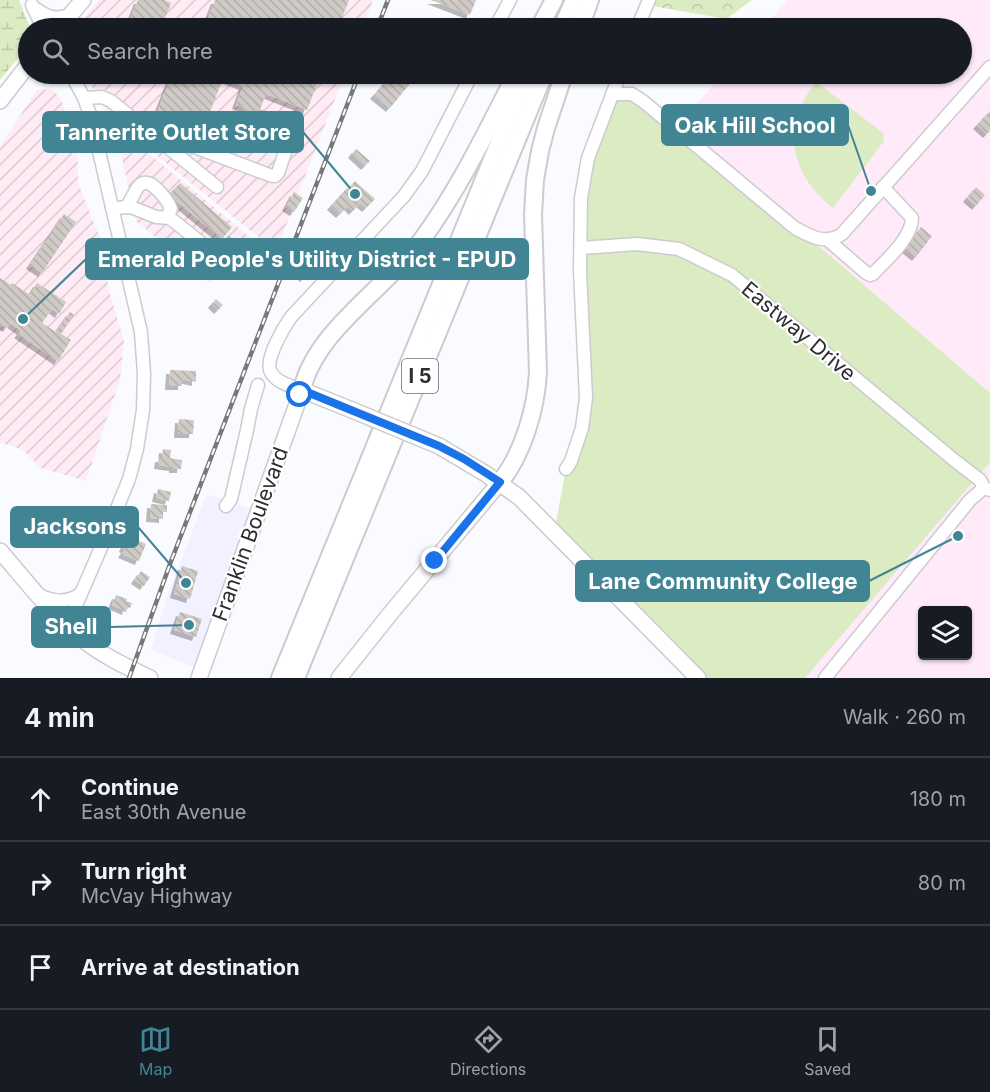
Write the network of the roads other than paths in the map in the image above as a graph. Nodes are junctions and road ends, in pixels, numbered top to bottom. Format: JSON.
{"nodes":[{"id":1,"x":83,"y":0,"type":"edge"},
{"id":2,"x":510,"y":0,"type":"edge"},
{"id":3,"x":556,"y":0,"type":"edge"},
{"id":4,"x":574,"y":0,"type":"edge"},
{"id":5,"x":590,"y":0,"type":"edge"},
{"id":6,"x":649,"y":0,"type":"edge"},
{"id":7,"x":32,"y":3,"type":"edge"},
{"id":8,"x":71,"y":14,"type":"junction"},
{"id":9,"x":39,"y":18,"type":"edge"},
{"id":10,"x":68,"y":18,"type":"edge"},
{"id":11,"x":500,"y":18,"type":"edge"},
{"id":12,"x":545,"y":18,"type":"edge"},
{"id":13,"x":550,"y":18,"type":"edge"},
{"id":14,"x":566,"y":18,"type":"edge"},
{"id":15,"x":584,"y":18,"type":"edge"},
{"id":16,"x":642,"y":18,"type":"edge"},
{"id":17,"x":990,"y":67,"type":"edge"},
{"id":18,"x":18,"y":78,"type":"edge"},
{"id":19,"x":76,"y":84,"type":"edge"},
{"id":20,"x":467,"y":84,"type":"edge"},
{"id":21,"x":511,"y":84,"type":"edge"},
{"id":22,"x":524,"y":84,"type":"edge"},
{"id":23,"x":540,"y":84,"type":"edge"},
{"id":24,"x":561,"y":84,"type":"edge"},
{"id":25,"x":616,"y":84,"type":"edge"},
{"id":26,"x":612,"y":94,"type":"junction"},
{"id":27,"x":84,"y":98,"type":"junction"},
{"id":28,"x":0,"y":100,"type":"edge"},
{"id":29,"x":296,"y":120,"type":"dead end"},
{"id":30,"x":144,"y":128,"type":"junction"},
{"id":31,"x":217,"y":186,"type":"dead end"},
{"id":32,"x":883,"y":187,"type":"junction"},
{"id":33,"x":127,"y":206,"type":"junction"},
{"id":34,"x":112,"y":208,"type":"junction"},
{"id":35,"x":167,"y":217,"type":"junction"},
{"id":36,"x":828,"y":240,"type":"junction"},
{"id":37,"x":581,"y":248,"type":"junction"},
{"id":38,"x":210,"y":250,"type":"dead end"},
{"id":39,"x":258,"y":385,"type":"dead end"},
{"id":40,"x":302,"y":390,"type":"junction"},
{"id":41,"x":566,"y":469,"type":"dead end"},
{"id":42,"x":500,"y":482,"type":"junction"},
{"id":43,"x":987,"y":489,"type":"edge"},
{"id":44,"x":226,"y":506,"type":"dead end"},
{"id":45,"x":0,"y":551,"type":"edge"},
{"id":46,"x":81,"y":593,"type":"junction"},
{"id":47,"x":39,"y":595,"type":"junction"},
{"id":48,"x":67,"y":626,"type":"junction"},
{"id":49,"x":150,"y":678,"type":"edge"},
{"id":50,"x":199,"y":678,"type":"edge"},
{"id":51,"x":280,"y":678,"type":"edge"},
{"id":52,"x":296,"y":678,"type":"edge"},
{"id":53,"x":339,"y":678,"type":"edge"},
{"id":54,"x":698,"y":678,"type":"edge"},
{"id":55,"x":825,"y":678,"type":"edge"}],
"edges":[{"from":1,"to":8,"type":"main road"},
{"from":2,"to":11,"type":"street"},
{"from":3,"to":12,"type":"highway"},
{"from":3,"to":13,"type":"highway"},
{"from":4,"to":14,"type":"highway"},
{"from":5,"to":15,"type":"highway"},
{"from":6,"to":16,"type":"street"},
{"from":7,"to":8,"type":"street"},
{"from":7,"to":9,"type":"street"},
{"from":8,"to":10,"type":"main road"},
{"from":17,"to":32,"type":"street"},
{"from":18,"to":28,"type":"main road"},
{"from":19,"to":27,"type":"street"},
{"from":20,"to":40,"type":"street"},
{"from":21,"to":40,"type":"highway"},
{"from":22,"to":51,"type":"highway","number":"I 5"},
{"from":23,"to":52,"type":"highway","number":"I 5"},
{"from":24,"to":42,"type":"highway"},
{"from":25,"to":26,"type":"street"},
{"from":26,"to":36,"type":"street"},
{"from":26,"to":37,"type":"street"},
{"from":27,"to":30,"type":"street"},
{"from":27,"to":34,"type":"street"},
{"from":29,"to":30,"type":"street"},
{"from":30,"to":31,"type":"street"},
{"from":32,"to":36,"type":"street"},
{"from":32,"to":36,"type":"street"},
{"from":33,"to":34,"type":"street"},
{"from":33,"to":35,"type":"street"},
{"from":33,"to":35,"type":"street"},
{"from":34,"to":46,"type":"street"},
{"from":35,"to":38,"type":"street"},
{"from":37,"to":41,"type":"street"},
{"from":37,"to":43,"type":"street","name":"Eastway Drive"},
{"from":39,"to":44,"type":"street"},
{"from":40,"to":42,"type":"main road","bridge":true},
{"from":40,"to":50,"type":"main road","name":"Franklin Boulevard"},
{"from":42,"to":53,"type":"main road"},
{"from":42,"to":54,"type":"main road"},
{"from":43,"to":55,"type":"street"},
{"from":45,"to":47,"type":"main road"},
{"from":46,"to":47,"type":"street"},
{"from":46,"to":48,"type":"street"},
{"from":47,"to":48,"type":"main road"},
{"from":48,"to":49,"type":"main road"}]}
